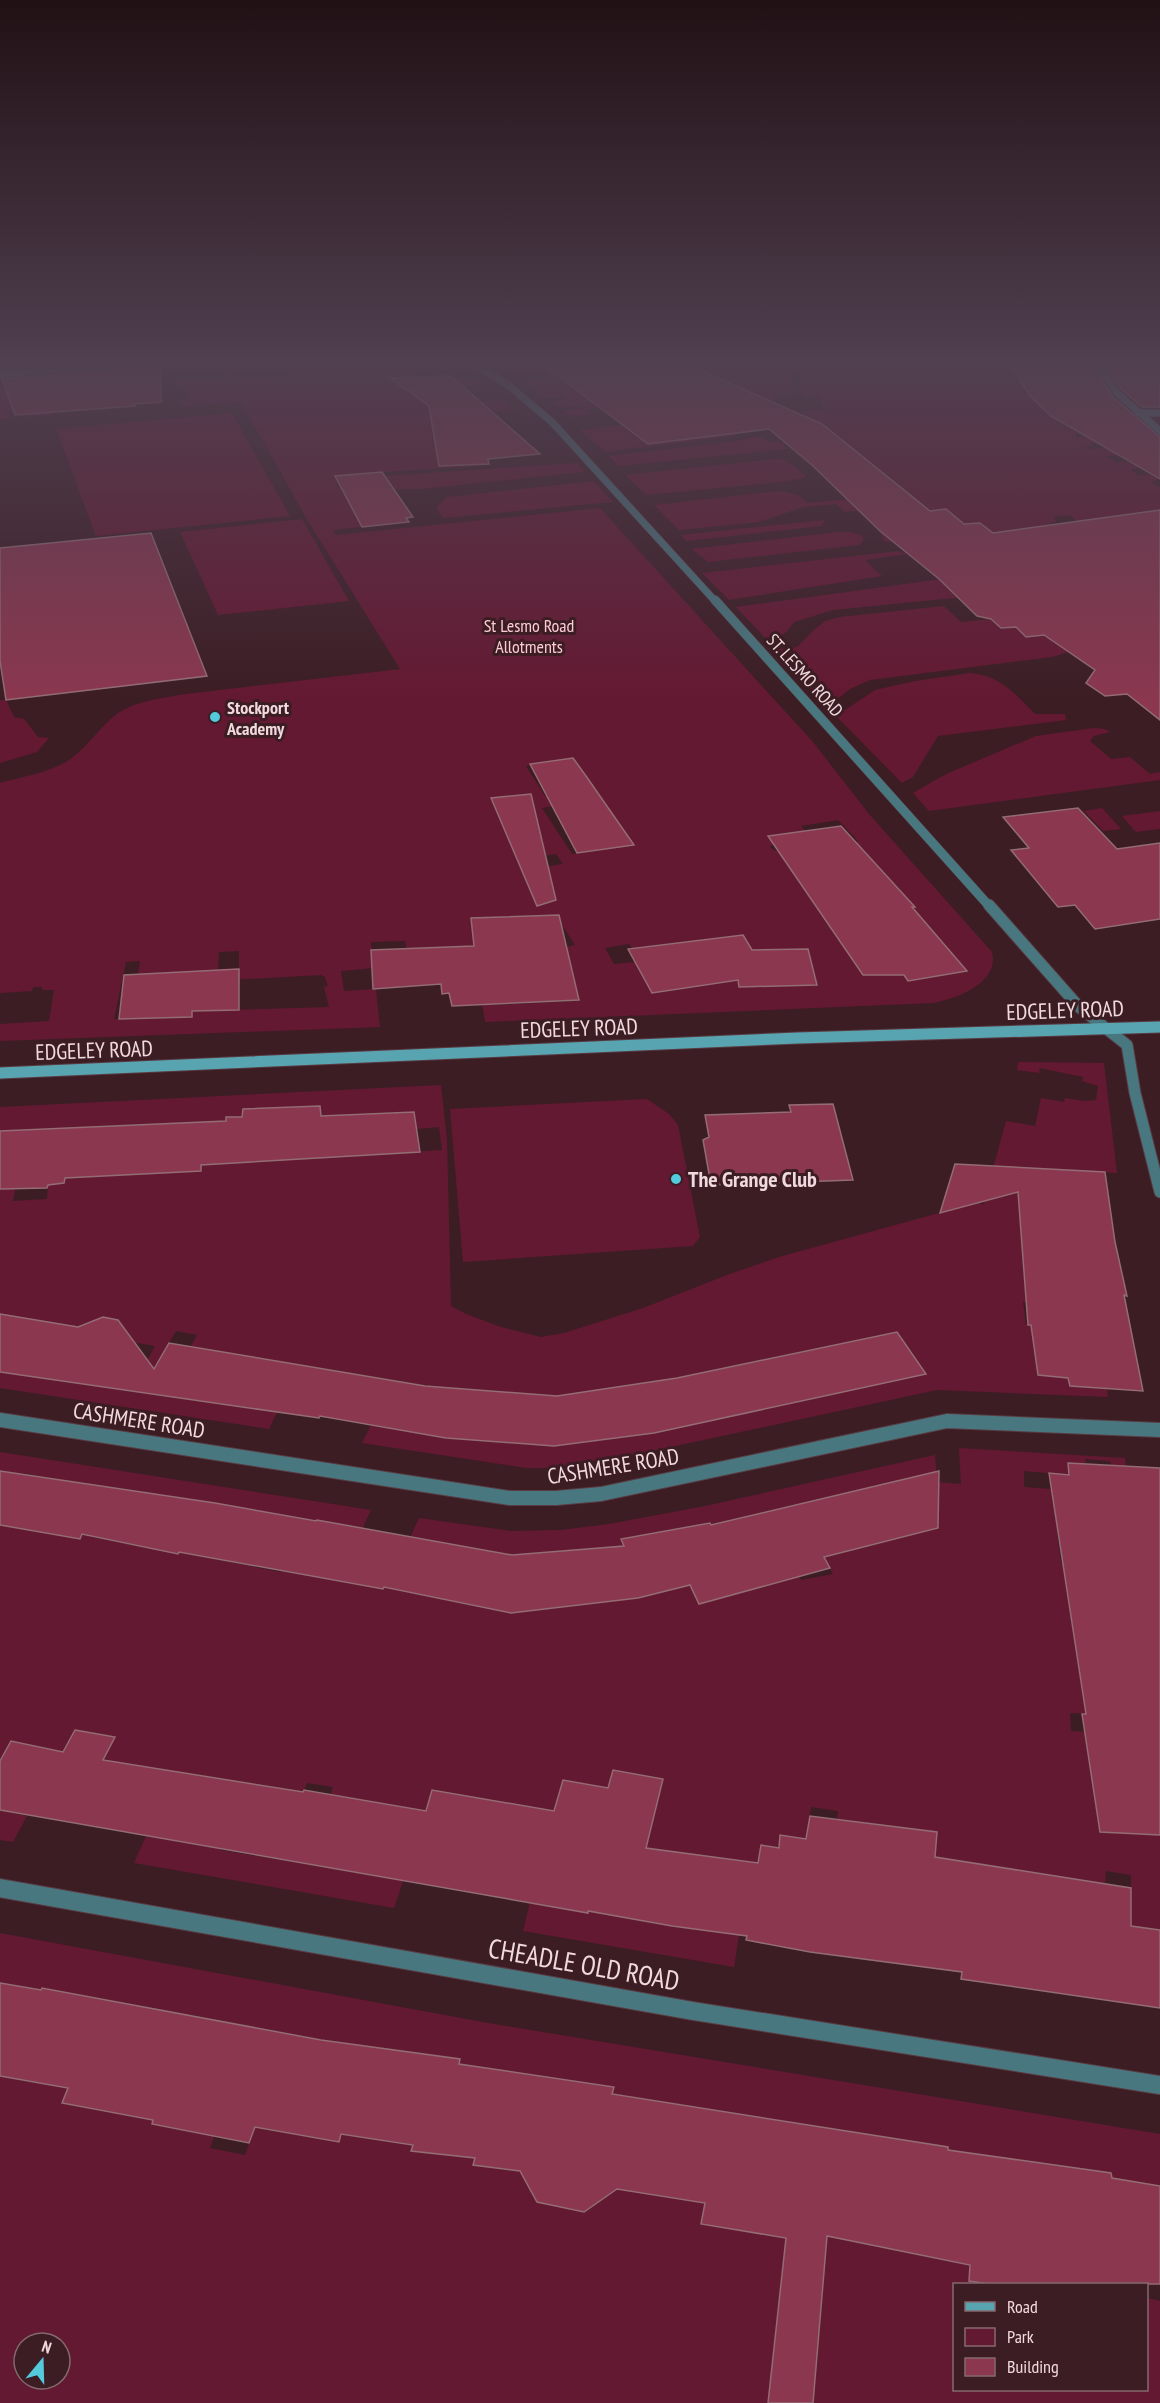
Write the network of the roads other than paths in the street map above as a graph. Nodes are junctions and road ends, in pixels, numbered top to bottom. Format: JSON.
{"nodes":[{"id":1,"x":598,"y":472,"type":"edge"},
{"id":2,"x":1103,"y":1027,"type":"junction"},
{"id":3,"x":1160,"y":1027,"type":"edge"},
{"id":4,"x":0,"y":1073,"type":"edge"},
{"id":5,"x":1160,"y":1192,"type":"edge"},
{"id":6,"x":0,"y":1420,"type":"edge"},
{"id":7,"x":1160,"y":1430,"type":"edge"},
{"id":8,"x":0,"y":1888,"type":"edge"},
{"id":9,"x":1160,"y":2085,"type":"edge"}],
"edges":[{"from":1,"to":2,"type":"street","name":"ST. LESMO ROAD"},
{"from":2,"to":3,"type":"main road","name":"EDGELEY ROAD"},
{"from":2,"to":4,"type":"main road","name":"EDGELEY ROAD"},
{"from":2,"to":5,"type":"street","name":"ST. LESMO ROAD"},
{"from":6,"to":7,"type":"street","name":"CASHMERE ROAD"},
{"from":8,"to":9,"type":"street","name":"CHEADLE OLD ROAD"}]}
